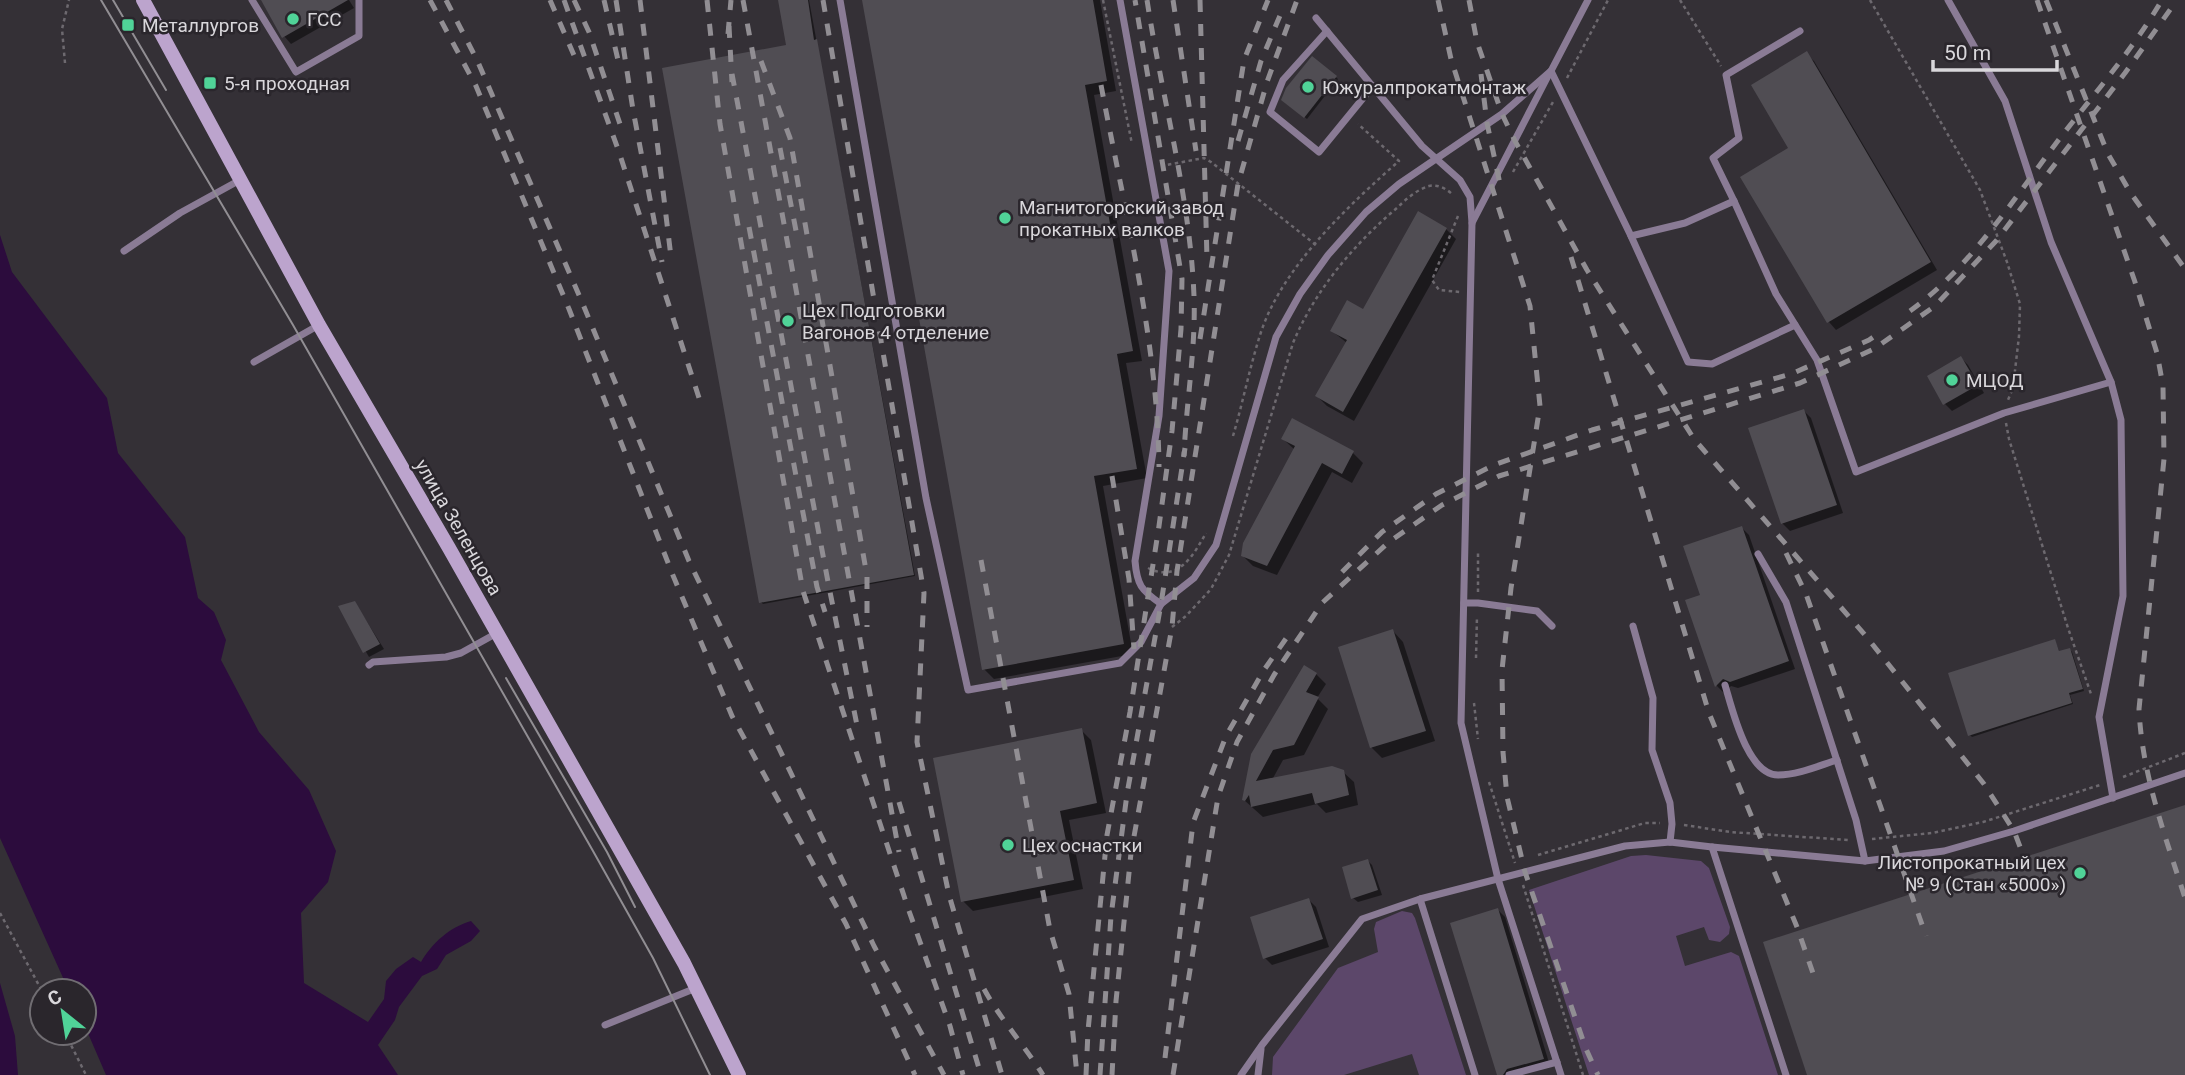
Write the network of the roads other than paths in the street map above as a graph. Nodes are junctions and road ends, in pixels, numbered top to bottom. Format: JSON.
{"nodes":[{"id":1,"x":142,"y":0,"type":"edge"},
{"id":2,"x":252,"y":0,"type":"edge"},
{"id":3,"x":359,"y":0,"type":"edge"},
{"id":4,"x":840,"y":0,"type":"edge"},
{"id":5,"x":1120,"y":0,"type":"edge"},
{"id":6,"x":1588,"y":0,"type":"edge"},
{"id":7,"x":1948,"y":0,"type":"edge"},
{"id":8,"x":1316,"y":18,"type":"dead end"},
{"id":9,"x":1326,"y":31,"type":"junction"},
{"id":10,"x":1800,"y":31,"type":"dead end"},
{"id":11,"x":1551,"y":71,"type":"junction"},
{"id":12,"x":1373,"y":86,"type":"junction"},
{"id":13,"x":1435,"y":159,"type":"junction"},
{"id":14,"x":240,"y":180,"type":"junction"},
{"id":15,"x":1734,"y":201,"type":"junction"},
{"id":16,"x":1472,"y":223,"type":"junction"},
{"id":17,"x":1632,"y":236,"type":"junction"},
{"id":18,"x":124,"y":251,"type":"dead end"},
{"id":19,"x":319,"y":325,"type":"junction"},
{"id":20,"x":1795,"y":325,"type":"junction"},
{"id":21,"x":254,"y":362,"type":"dead end"},
{"id":22,"x":2111,"y":382,"type":"junction"},
{"id":23,"x":1758,"y":554,"type":"dead end"},
{"id":24,"x":1464,"y":603,"type":"junction"},
{"id":25,"x":1161,"y":604,"type":"junction"},
{"id":26,"x":1552,"y":626,"type":"dead end"},
{"id":27,"x":1633,"y":626,"type":"dead end"},
{"id":28,"x":497,"y":633,"type":"junction"},
{"id":29,"x":369,"y":665,"type":"dead end"},
{"id":30,"x":1725,"y":685,"type":"dead end"},
{"id":31,"x":1837,"y":760,"type":"junction"},
{"id":32,"x":2185,"y":774,"type":"edge"},
{"id":33,"x":2113,"y":799,"type":"junction"},
{"id":34,"x":1670,"y":842,"type":"junction"},
{"id":35,"x":1712,"y":847,"type":"junction"},
{"id":36,"x":1865,"y":860,"type":"junction"},
{"id":37,"x":1498,"y":879,"type":"junction"},
{"id":38,"x":1420,"y":899,"type":"junction"},
{"id":39,"x":696,"y":988,"type":"junction"},
{"id":40,"x":605,"y":1025,"type":"dead end"},
{"id":41,"x":1262,"y":1045,"type":"junction"},
{"id":42,"x":1557,"y":1062,"type":"junction"},
{"id":43,"x":739,"y":1075,"type":"edge"},
{"id":44,"x":1241,"y":1075,"type":"edge"},
{"id":45,"x":1258,"y":1075,"type":"edge"},
{"id":46,"x":1475,"y":1075,"type":"edge"},
{"id":47,"x":1509,"y":1075,"type":"edge"},
{"id":48,"x":1561,"y":1075,"type":"edge"},
{"id":49,"x":1786,"y":1075,"type":"edge"}],
"edges":[{"from":1,"to":14,"type":"main road","name":"улица Зеленцова"},
{"from":2,"to":3,"type":"lane"},
{"from":4,"to":25,"type":"lane"},
{"from":5,"to":25,"type":"lane"},
{"from":6,"to":11,"type":"lane"},
{"from":7,"to":22,"type":"lane"},
{"from":8,"to":9,"type":"lane"},
{"from":9,"to":12,"type":"lane"},
{"from":9,"to":12,"type":"lane"},
{"from":10,"to":15,"type":"lane"},
{"from":11,"to":13,"type":"lane"},
{"from":11,"to":16,"type":"lane"},
{"from":11,"to":17,"type":"lane"},
{"from":12,"to":13,"type":"lane"},
{"from":13,"to":16,"type":"lane"},
{"from":13,"to":25,"type":"lane"},
{"from":14,"to":18,"type":"lane"},
{"from":14,"to":19,"type":"main road","name":"улица Зеленцова"},
{"from":15,"to":17,"type":"lane"},
{"from":15,"to":20,"type":"lane"},
{"from":16,"to":24,"type":"lane"},
{"from":17,"to":20,"type":"lane"},
{"from":19,"to":21,"type":"lane"},
{"from":19,"to":28,"type":"main road","name":"улица Зеленцова"},
{"from":20,"to":22,"type":"lane"},
{"from":22,"to":33,"type":"lane"},
{"from":23,"to":31,"type":"lane"},
{"from":24,"to":26,"type":"lane"},
{"from":24,"to":37,"type":"lane"},
{"from":27,"to":34,"type":"lane"},
{"from":28,"to":29,"type":"lane"},
{"from":28,"to":39,"type":"main road","name":"улица Зеленцова"},
{"from":30,"to":31,"type":"lane"},
{"from":31,"to":36,"type":"lane"},
{"from":32,"to":33,"type":"lane"},
{"from":33,"to":36,"type":"lane"},
{"from":34,"to":35,"type":"lane"},
{"from":34,"to":37,"type":"lane"},
{"from":35,"to":36,"type":"lane"},
{"from":35,"to":49,"type":"lane"},
{"from":37,"to":38,"type":"lane"},
{"from":37,"to":42,"type":"lane"},
{"from":38,"to":41,"type":"lane"},
{"from":38,"to":46,"type":"lane"},
{"from":39,"to":40,"type":"lane"},
{"from":39,"to":43,"type":"main road","name":"улица Зеленцова"},
{"from":41,"to":44,"type":"lane"},
{"from":41,"to":45,"type":"lane"},
{"from":42,"to":47,"type":"lane"},
{"from":42,"to":48,"type":"lane"}]}
